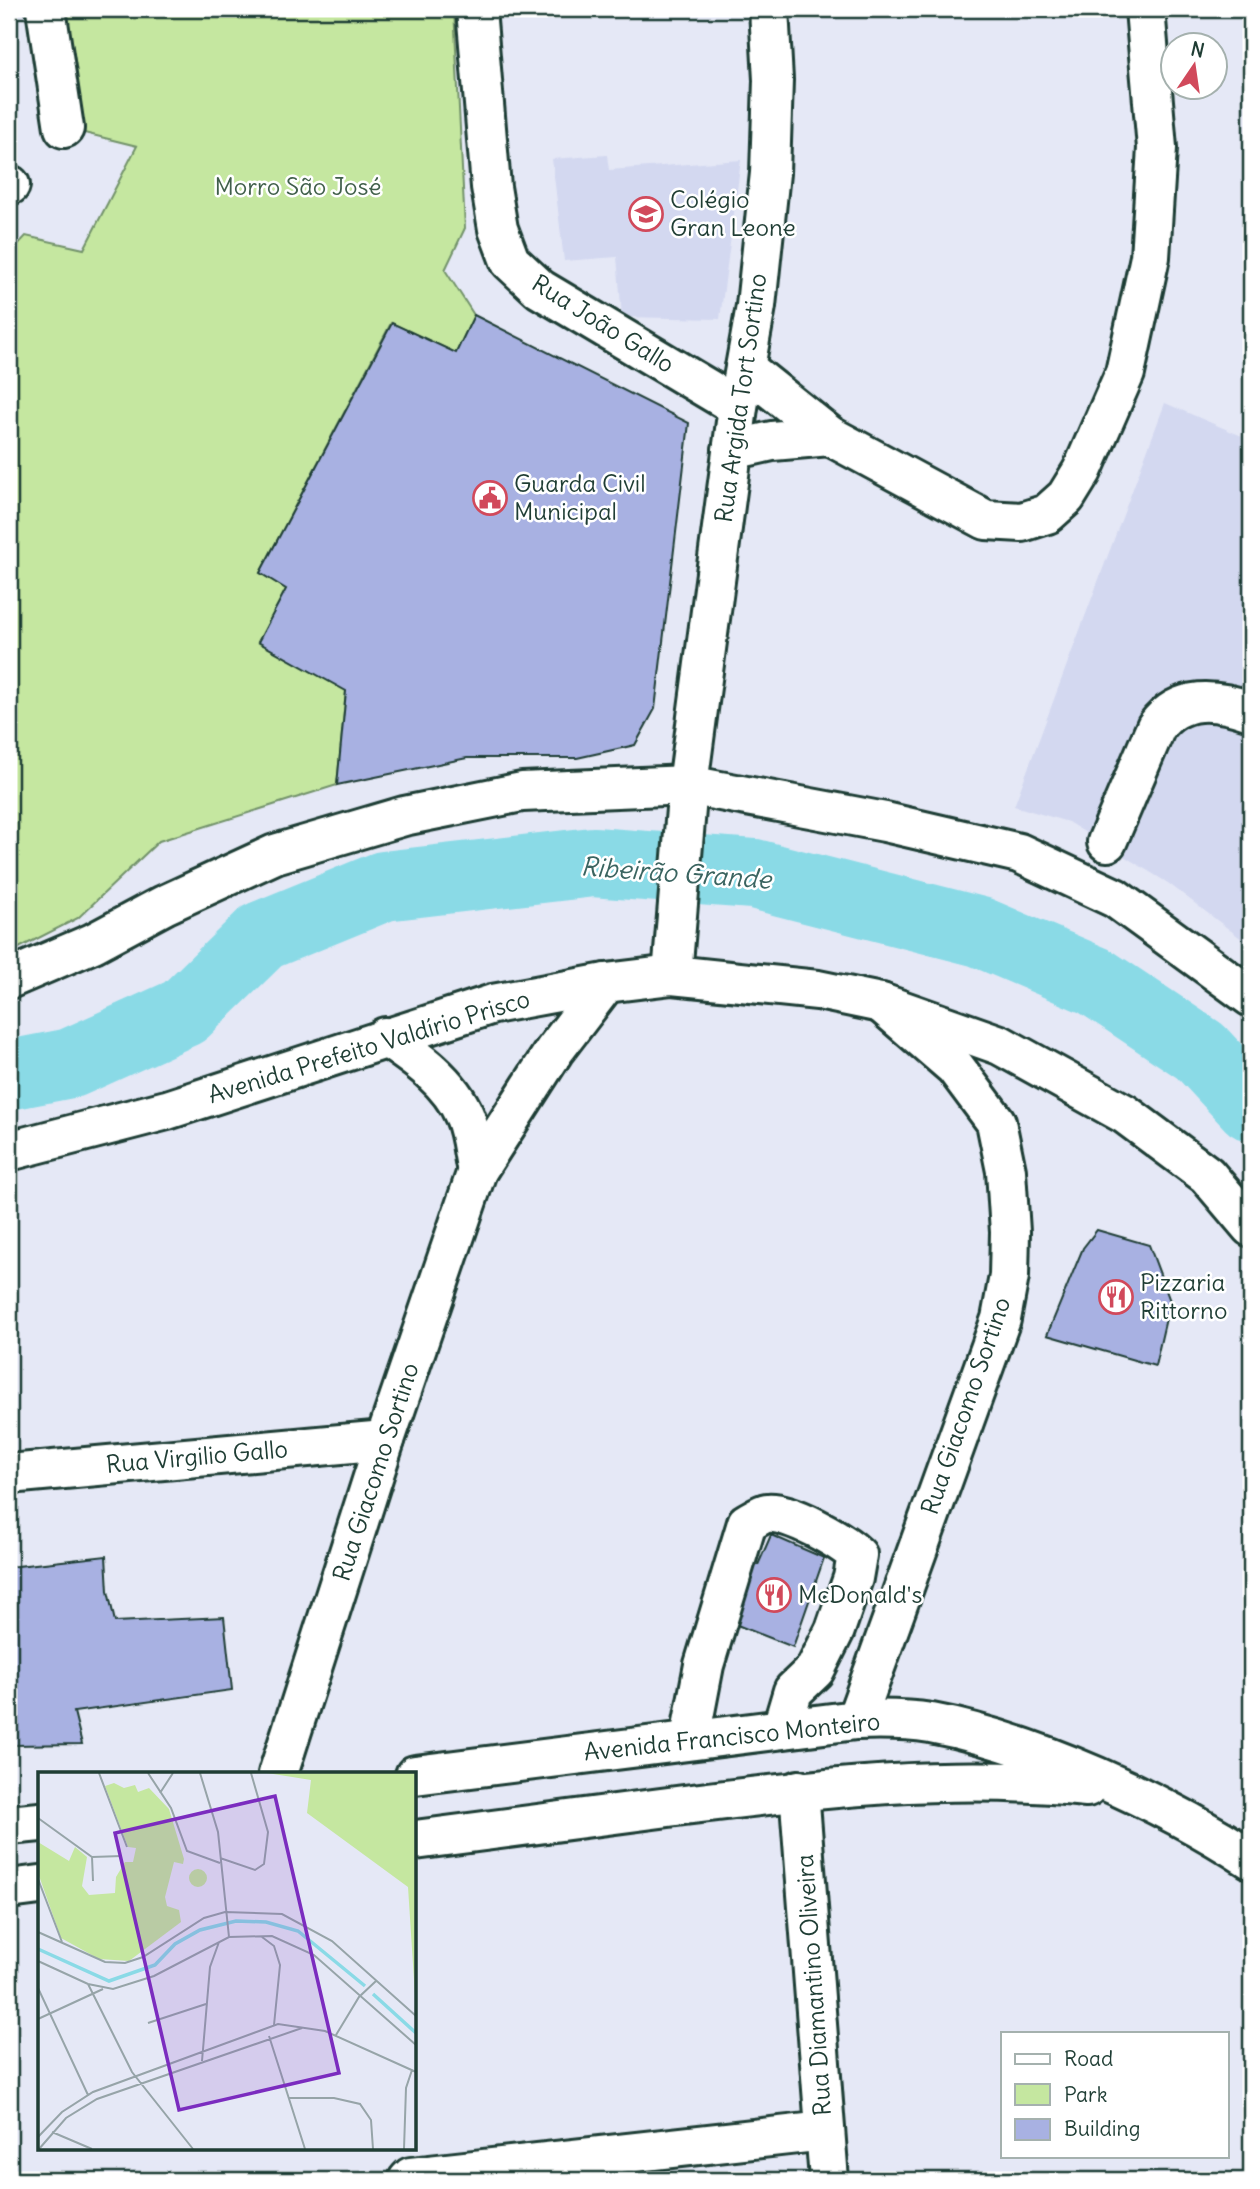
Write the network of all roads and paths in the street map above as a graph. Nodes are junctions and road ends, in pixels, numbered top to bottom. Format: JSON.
{"nodes":[{"id":1,"x":46,"y":9,"type":"edge"},
{"id":2,"x":476,"y":9,"type":"edge"},
{"id":3,"x":769,"y":9,"type":"edge"},
{"id":4,"x":1145,"y":9,"type":"edge"},
{"id":5,"x":64,"y":128,"type":"dead end"},
{"id":6,"x":745,"y":368,"type":"junction"},
{"id":7,"x":738,"y":407,"type":"junction"},
{"id":8,"x":830,"y":436,"type":"junction"},
{"id":9,"x":732,"y":450,"type":"junction"},
{"id":10,"x":1251,"y":711,"type":"edge"},
{"id":11,"x":688,"y":785,"type":"junction"},
{"id":12,"x":1107,"y":842,"type":"dead end"},
{"id":13,"x":672,"y":975,"type":"junction"},
{"id":14,"x":9,"y":979,"type":"edge"},
{"id":15,"x":606,"y":983,"type":"junction"},
{"id":16,"x":1251,"y":997,"type":"edge"},
{"id":17,"x":881,"y":1003,"type":"junction"},
{"id":18,"x":385,"y":1037,"type":"junction"},
{"id":19,"x":9,"y":1151,"type":"edge"},
{"id":20,"x":477,"y":1171,"type":"junction"},
{"id":21,"x":1251,"y":1227,"type":"edge"},
{"id":22,"x":386,"y":1440,"type":"junction"},
{"id":23,"x":9,"y":1474,"type":"edge"},
{"id":24,"x":856,"y":1720,"type":"junction"},
{"id":25,"x":782,"y":1728,"type":"junction"},
{"id":26,"x":690,"y":1738,"type":"junction"},
{"id":27,"x":279,"y":1772,"type":"edge"},
{"id":28,"x":416,"y":1775,"type":"edge"},
{"id":29,"x":799,"y":1790,"type":"junction"},
{"id":30,"x":1124,"y":1791,"type":"junction"},
{"id":31,"x":38,"y":1822,"type":"edge"},
{"id":32,"x":9,"y":1825,"type":"edge"},
{"id":33,"x":416,"y":1840,"type":"edge"},
{"id":34,"x":1251,"y":1859,"type":"edge"},
{"id":35,"x":38,"y":1885,"type":"edge"},
{"id":36,"x":9,"y":1889,"type":"edge"},
{"id":37,"x":825,"y":2131,"type":"junction"},
{"id":38,"x":408,"y":2180,"type":"edge"},
{"id":39,"x":829,"y":2180,"type":"edge"}],
"edges":[{"from":1,"to":5,"type":"street"},
{"from":2,"to":7,"type":"street","name":"Rua João Gallo"},
{"from":3,"to":6,"type":"street","name":"Rua Argida Tort Sortino"},
{"from":4,"to":8,"type":"street"},
{"from":6,"to":7,"type":"street","name":"Rua Argida Tort Sortino"},
{"from":6,"to":8,"type":"street"},
{"from":7,"to":9,"type":"street","name":"Rua Argida Tort Sortino"},
{"from":8,"to":9,"type":"street"},
{"from":9,"to":11,"type":"street","name":"Rua Argida Tort Sortino"},
{"from":10,"to":12,"type":"street"},
{"from":11,"to":13,"type":"street","name":"Rua Argida Tort Sortino"},
{"from":11,"to":14,"type":"street"},
{"from":11,"to":16,"type":"street"},
{"from":13,"to":15,"type":"street","name":"Avenida Prefeito Valdírio Prisco"},
{"from":13,"to":17,"type":"street","name":"Avenida Prefeito Valdírio Prisco"},
{"from":15,"to":18,"type":"street","name":"Avenida Prefeito Valdírio Prisco"},
{"from":15,"to":20,"type":"street","name":"Rua Giacomo Sortino"},
{"from":17,"to":21,"type":"street","name":"Avenida Prefeito Valdírio Prisco"},
{"from":17,"to":24,"type":"street","name":"Rua Giacomo Sortino"},
{"from":18,"to":19,"type":"street","name":"Avenida Prefeito Valdírio Prisco"},
{"from":18,"to":20,"type":"street"},
{"from":20,"to":22,"type":"street","name":"Rua Giacomo Sortino"},
{"from":22,"to":23,"type":"street","name":"Rua Virgilio Gallo"},
{"from":22,"to":27,"type":"street","name":"Rua Giacomo Sortino"},
{"from":24,"to":25,"type":"street","name":"Avenida Francisco Monteiro"},
{"from":24,"to":30,"type":"street","name":"Avenida Francisco Monteiro"},
{"from":25,"to":26,"type":"street","name":"Avenida Francisco Monteiro"},
{"from":25,"to":26,"type":"street"},
{"from":26,"to":28,"type":"street","name":"Avenida Francisco Monteiro"},
{"from":29,"to":30,"type":"street","name":"Avenida Francisco Monteiro"},
{"from":29,"to":33,"type":"street","name":"Avenida Francisco Monteiro"},
{"from":29,"to":37,"type":"street","name":"Rua Diamantino Oliveira"},
{"from":30,"to":34,"type":"street","name":"Avenida Francisco Monteiro"},
{"from":31,"to":32,"type":"street"},
{"from":35,"to":36,"type":"street"},
{"from":37,"to":38,"type":"street"},
{"from":37,"to":39,"type":"street","name":"Rua Diamantino Oliveira"}]}
